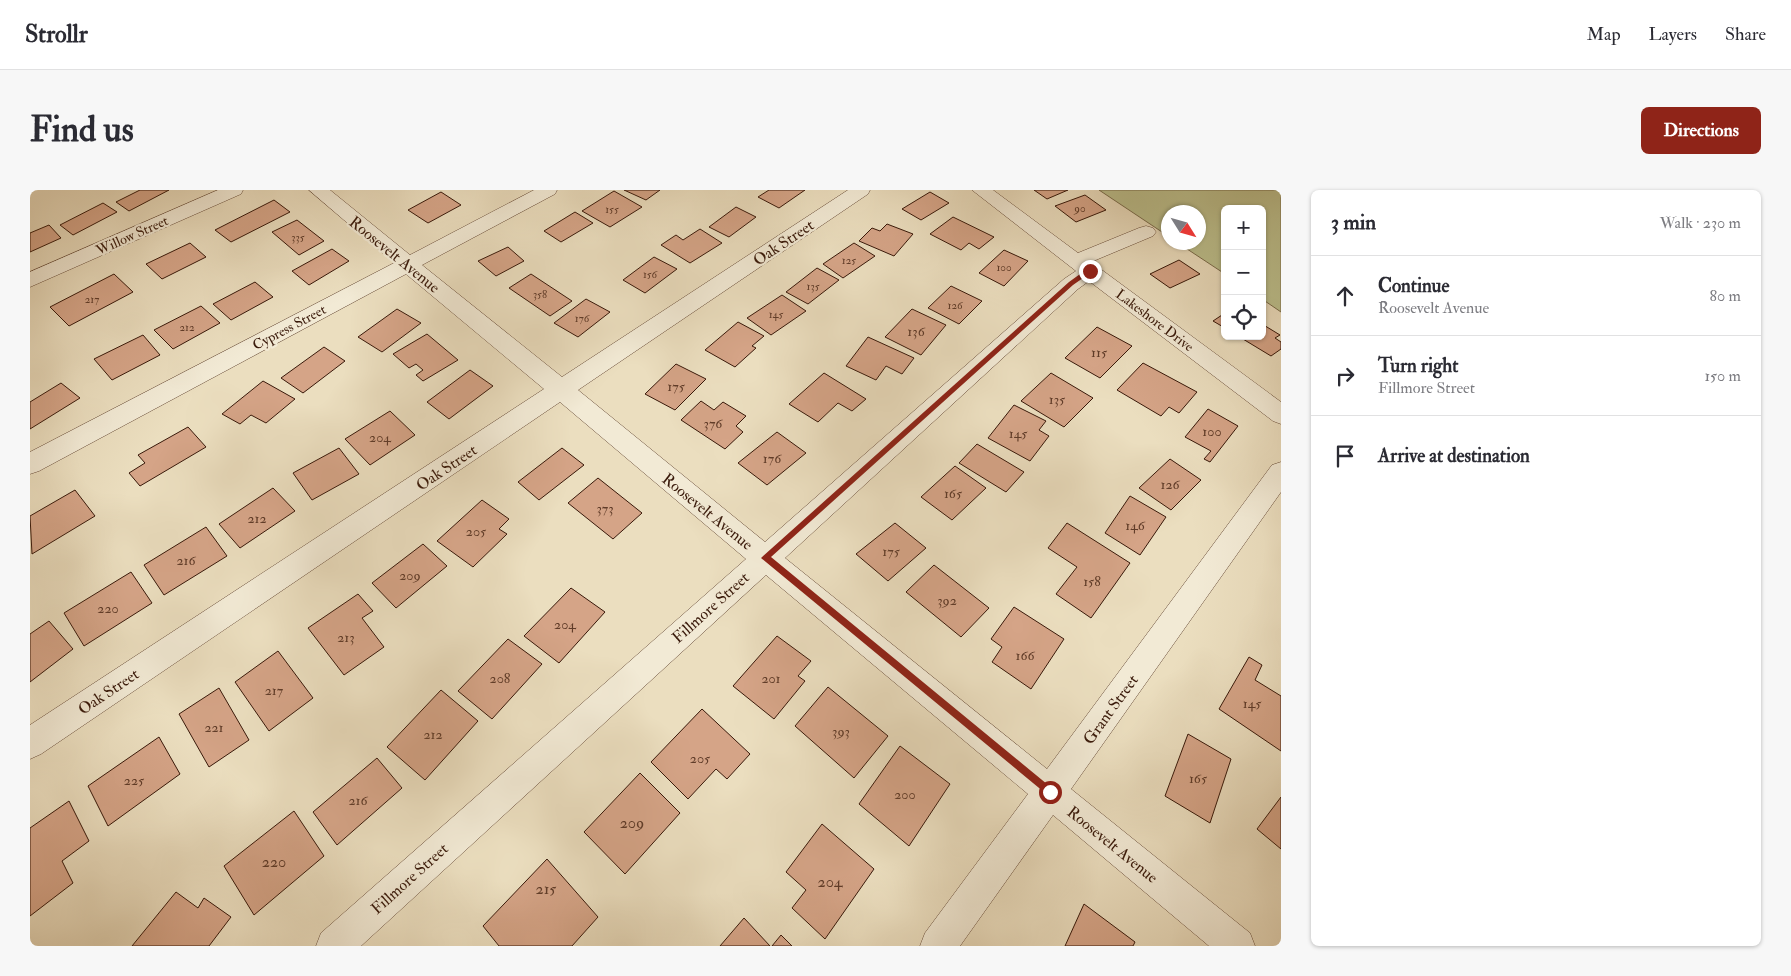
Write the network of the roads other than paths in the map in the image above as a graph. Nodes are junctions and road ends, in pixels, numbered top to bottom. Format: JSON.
{"nodes":[{"id":1,"x":234,"y":190,"type":"edge"},
{"id":2,"x":318,"y":190,"type":"edge"},
{"id":3,"x":548,"y":190,"type":"edge"},
{"id":4,"x":861,"y":190,"type":"edge"},
{"id":5,"x":981,"y":190,"type":"edge"},
{"id":6,"x":1146,"y":232,"type":"dead end"},
{"id":7,"x":408,"y":264,"type":"junction"},
{"id":8,"x":1083,"y":266,"type":"junction"},
{"id":9,"x":30,"y":280,"type":"edge"},
{"id":10,"x":561,"y":390,"type":"junction"},
{"id":11,"x":1281,"y":415,"type":"edge"},
{"id":12,"x":30,"y":464,"type":"edge"},
{"id":13,"x":1281,"y":472,"type":"edge"},
{"id":14,"x":765,"y":558,"type":"junction"},
{"id":15,"x":30,"y":743,"type":"edge"},
{"id":16,"x":1050,"y":792,"type":"junction"},
{"id":17,"x":334,"y":946,"type":"edge"},
{"id":18,"x":938,"y":946,"type":"edge"},
{"id":19,"x":1237,"y":946,"type":"edge"}],
"edges":[{"from":1,"to":9,"type":"street","name":"Willow Street"},
{"from":2,"to":7,"type":"street","name":"Roosevelt Avenue"},
{"from":3,"to":7,"type":"street","name":"Cypress Street"},
{"from":4,"to":10,"type":"street","name":"Oak Street"},
{"from":5,"to":8,"type":"street","name":"Lakeshore Drive"},
{"from":6,"to":8,"type":"street","name":"Fillmore Street"},
{"from":7,"to":10,"type":"street","name":"Roosevelt Avenue"},
{"from":7,"to":12,"type":"street","name":"Cypress Street"},
{"from":8,"to":11,"type":"street","name":"Lakeshore Drive"},
{"from":8,"to":14,"type":"street","name":"Fillmore Street"},
{"from":10,"to":14,"type":"street","name":"Roosevelt Avenue"},
{"from":10,"to":15,"type":"street","name":"Oak Street"},
{"from":13,"to":16,"type":"street","name":"Grant Street"},
{"from":14,"to":16,"type":"street","name":"Roosevelt Avenue"},
{"from":14,"to":17,"type":"street","name":"Fillmore Street"},
{"from":16,"to":18,"type":"street","name":"Grant Street"},
{"from":16,"to":19,"type":"street","name":"Roosevelt Avenue"}]}
